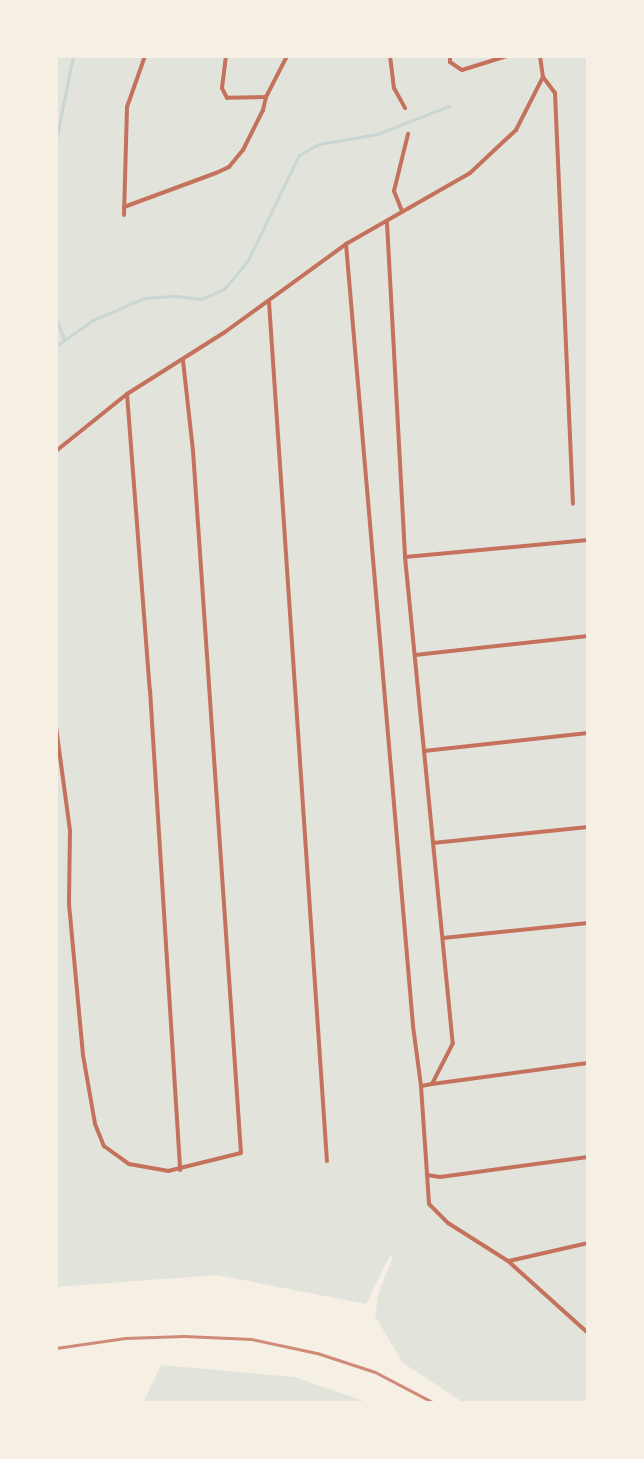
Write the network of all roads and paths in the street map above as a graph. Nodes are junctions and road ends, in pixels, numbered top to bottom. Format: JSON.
{"nodes":[{"id":1,"x":145,"y":56,"type":"edge"},
{"id":2,"x":226,"y":56,"type":"edge"},
{"id":3,"x":287,"y":56,"type":"edge"},
{"id":4,"x":390,"y":56,"type":"edge"},
{"id":5,"x":450,"y":56,"type":"edge"},
{"id":6,"x":507,"y":56,"type":"edge"},
{"id":7,"x":540,"y":56,"type":"edge"},
{"id":8,"x":543,"y":77,"type":"junction"},
{"id":9,"x":266,"y":97,"type":"junction"},
{"id":10,"x":405,"y":108,"type":"dead end"},
{"id":11,"x":408,"y":134,"type":"dead end"},
{"id":12,"x":124,"y":207,"type":"junction"},
{"id":13,"x":402,"y":211,"type":"junction"},
{"id":14,"x":124,"y":215,"type":"dead end"},
{"id":15,"x":387,"y":223,"type":"junction"},
{"id":16,"x":346,"y":244,"type":"junction"},
{"id":17,"x":269,"y":302,"type":"junction"},
{"id":18,"x":183,"y":361,"type":"junction"},
{"id":19,"x":127,"y":394,"type":"junction"},
{"id":20,"x":56,"y":451,"type":"edge"},
{"id":21,"x":573,"y":504,"type":"dead end"},
{"id":22,"x":588,"y":540,"type":"edge"},
{"id":23,"x":405,"y":557,"type":"junction"},
{"id":24,"x":588,"y":636,"type":"edge"},
{"id":25,"x":415,"y":655,"type":"junction"},
{"id":26,"x":56,"y":727,"type":"edge"},
{"id":27,"x":588,"y":733,"type":"edge"},
{"id":28,"x":424,"y":751,"type":"junction"},
{"id":29,"x":58,"y":754,"type":"edge"},
{"id":30,"x":588,"y":827,"type":"edge"},
{"id":31,"x":433,"y":843,"type":"junction"},
{"id":32,"x":588,"y":923,"type":"edge"},
{"id":33,"x":443,"y":938,"type":"junction"},
{"id":34,"x":588,"y":1063,"type":"edge"},
{"id":35,"x":432,"y":1084,"type":"junction"},
{"id":36,"x":421,"y":1086,"type":"junction"},
{"id":37,"x":588,"y":1157,"type":"edge"},
{"id":38,"x":327,"y":1161,"type":"dead end"},
{"id":39,"x":180,"y":1170,"type":"junction"},
{"id":40,"x":427,"y":1175,"type":"junction"},
{"id":41,"x":588,"y":1243,"type":"edge"},
{"id":42,"x":508,"y":1261,"type":"junction"},
{"id":43,"x":587,"y":1333,"type":"edge"}],
"edges":[{"from":1,"to":12,"type":"street"},
{"from":2,"to":9,"type":"street"},
{"from":3,"to":9,"type":"street"},
{"from":4,"to":10,"type":"street"},
{"from":5,"to":6,"type":"street"},
{"from":7,"to":8,"type":"street"},
{"from":8,"to":13,"type":"street"},
{"from":8,"to":21,"type":"street"},
{"from":9,"to":12,"type":"street"},
{"from":11,"to":13,"type":"street"},
{"from":12,"to":14,"type":"street"},
{"from":13,"to":15,"type":"street"},
{"from":15,"to":16,"type":"street"},
{"from":15,"to":23,"type":"street"},
{"from":16,"to":17,"type":"street"},
{"from":16,"to":36,"type":"street"},
{"from":17,"to":18,"type":"street"},
{"from":17,"to":38,"type":"street"},
{"from":18,"to":19,"type":"street"},
{"from":18,"to":39,"type":"street"},
{"from":19,"to":20,"type":"street"},
{"from":19,"to":39,"type":"street"},
{"from":22,"to":23,"type":"street"},
{"from":23,"to":25,"type":"street"},
{"from":24,"to":25,"type":"street"},
{"from":25,"to":28,"type":"street"},
{"from":26,"to":29,"type":"street"},
{"from":27,"to":28,"type":"street"},
{"from":28,"to":31,"type":"street"},
{"from":29,"to":39,"type":"street"},
{"from":30,"to":31,"type":"street"},
{"from":31,"to":33,"type":"street"},
{"from":32,"to":33,"type":"street"},
{"from":33,"to":35,"type":"street"},
{"from":34,"to":35,"type":"street"},
{"from":35,"to":36,"type":"street"},
{"from":36,"to":40,"type":"street"},
{"from":37,"to":40,"type":"street"},
{"from":40,"to":42,"type":"street"},
{"from":41,"to":42,"type":"street"},
{"from":42,"to":43,"type":"street"}]}
